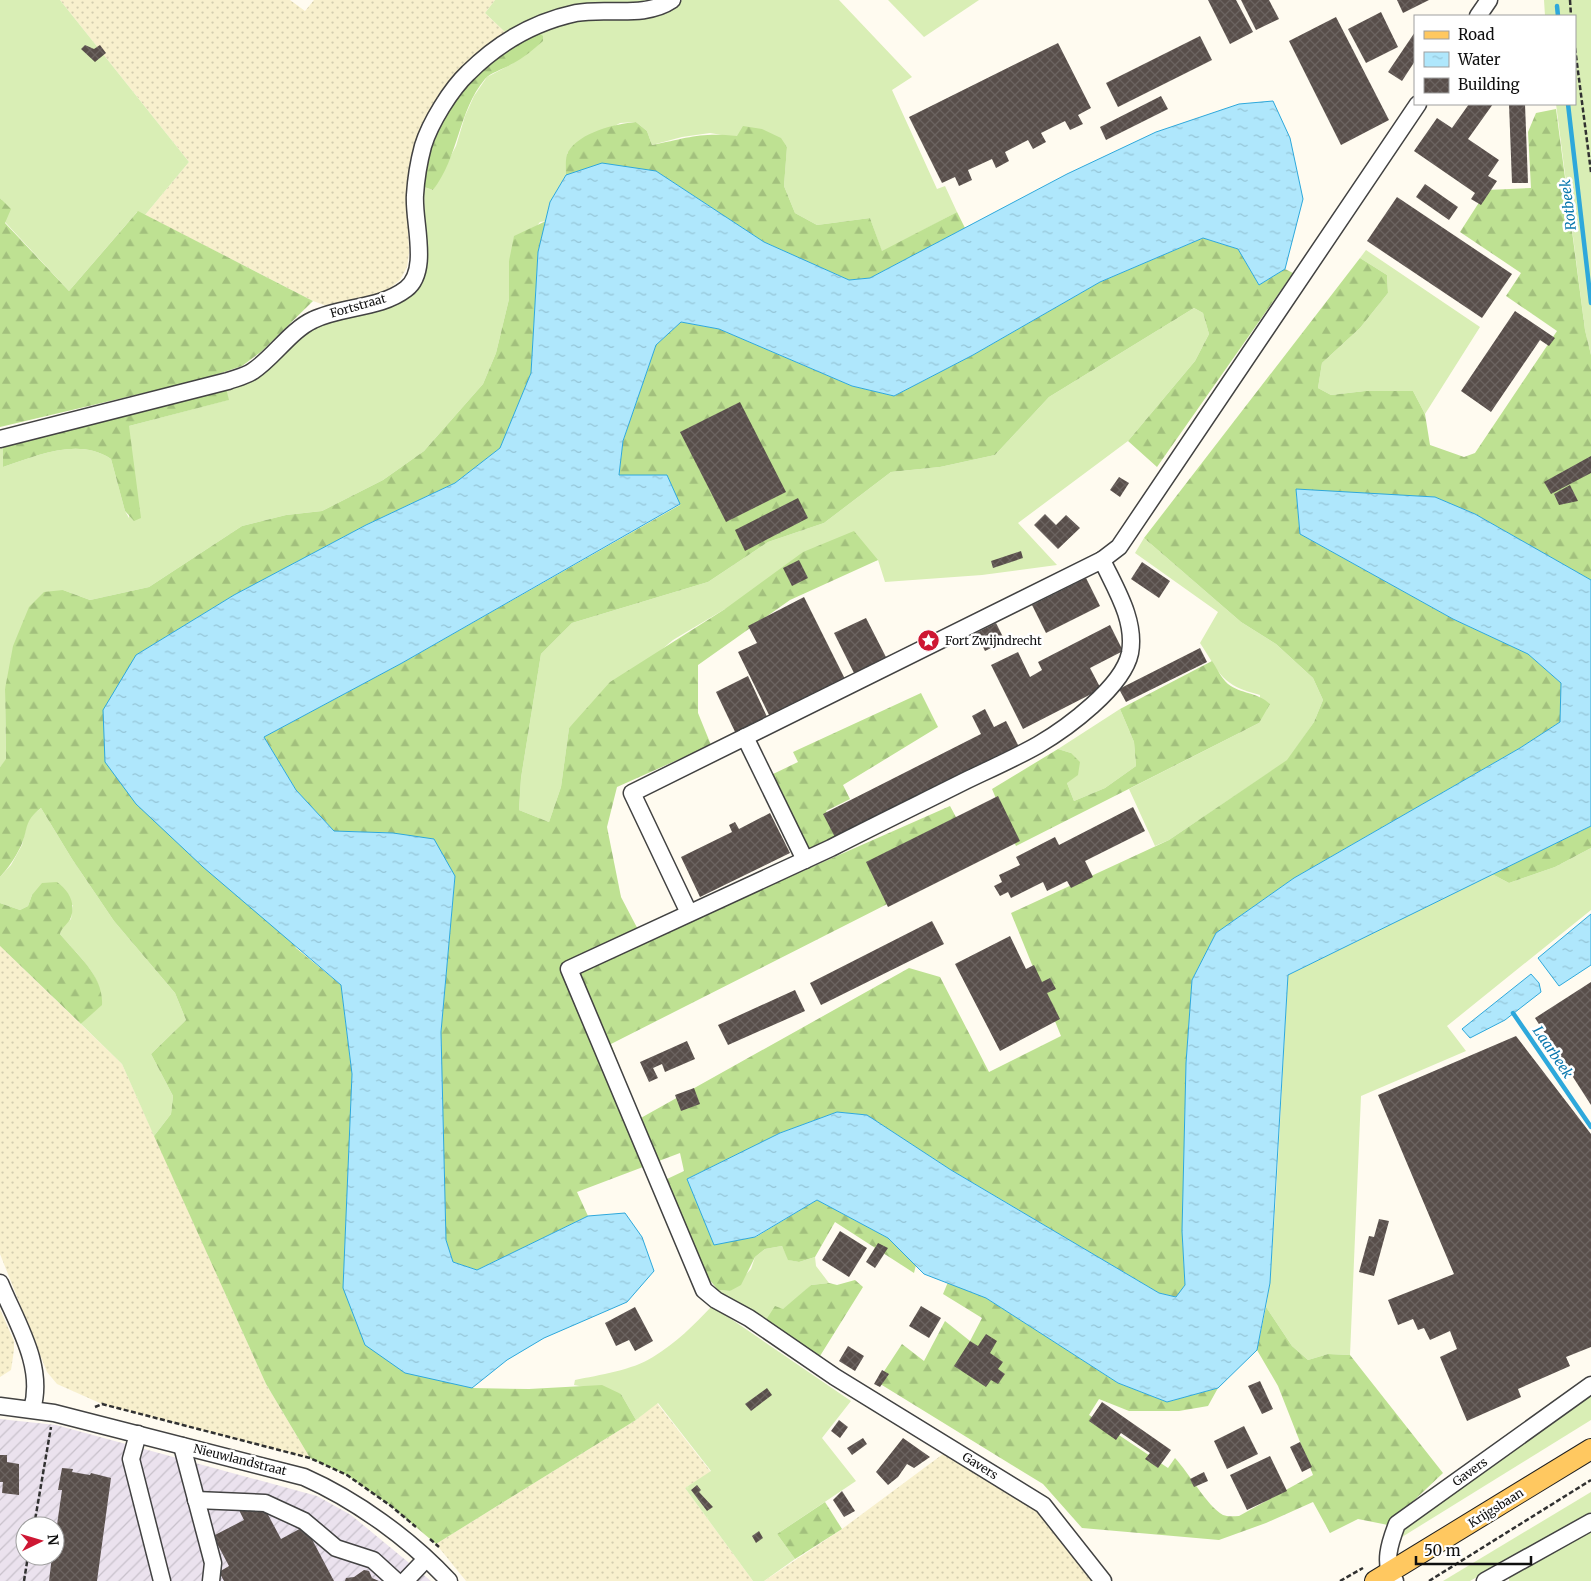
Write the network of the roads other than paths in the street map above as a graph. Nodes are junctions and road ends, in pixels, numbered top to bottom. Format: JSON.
{"nodes":[{"id":1,"x":672,"y":0,"type":"edge"},
{"id":2,"x":1489,"y":0,"type":"edge"},
{"id":3,"x":1479,"y":15,"type":"edge"},
{"id":4,"x":1417,"y":105,"type":"edge"},
{"id":5,"x":0,"y":439,"type":"edge"},
{"id":6,"x":1102,"y":560,"type":"junction"},
{"id":7,"x":745,"y":737,"type":"junction"},
{"id":8,"x":804,"y":860,"type":"junction"},
{"id":9,"x":689,"y":913,"type":"junction"},
{"id":10,"x":0,"y":1283,"type":"edge"},
{"id":11,"x":1591,"y":1385,"type":"edge"},
{"id":12,"x":0,"y":1406,"type":"edge"},
{"id":13,"x":32,"y":1410,"type":"junction"},
{"id":14,"x":138,"y":1434,"type":"junction"},
{"id":15,"x":182,"y":1446,"type":"junction"},
{"id":16,"x":1591,"y":1449,"type":"edge"},
{"id":17,"x":196,"y":1500,"type":"junction"},
{"id":18,"x":1591,"y":1522,"type":"edge"},
{"id":19,"x":426,"y":1559,"type":"junction"},
{"id":20,"x":1386,"y":1578,"type":"edge"},
{"id":21,"x":162,"y":1581,"type":"edge"},
{"id":22,"x":211,"y":1581,"type":"edge"},
{"id":23,"x":396,"y":1581,"type":"edge"},
{"id":24,"x":406,"y":1581,"type":"edge"},
{"id":25,"x":449,"y":1581,"type":"edge"},
{"id":26,"x":1103,"y":1581,"type":"edge"},
{"id":27,"x":1485,"y":1581,"type":"edge"}],
"edges":[{"from":1,"to":5,"type":"street","name":"Fortstraat"},
{"from":2,"to":3,"type":"street"},
{"from":4,"to":6,"type":"street"},
{"from":6,"to":7,"type":"street"},
{"from":6,"to":8,"type":"street"},
{"from":7,"to":8,"type":"street"},
{"from":7,"to":9,"type":"street"},
{"from":8,"to":9,"type":"street"},
{"from":9,"to":26,"type":"street","name":"Gavers"},
{"from":10,"to":13,"type":"street"},
{"from":11,"to":20,"type":"street","name":"Gavers"},
{"from":12,"to":13,"type":"street","name":"Nieuwlandstraat"},
{"from":13,"to":14,"type":"street","name":"Nieuwlandstraat"},
{"from":14,"to":15,"type":"street","name":"Nieuwlandstraat"},
{"from":14,"to":21,"type":"street"},
{"from":15,"to":17,"type":"street"},
{"from":15,"to":19,"type":"street","name":"Nieuwlandstraat"},
{"from":16,"to":20,"type":"main road","name":"Krijgsbaan"},
{"from":17,"to":22,"type":"street"},
{"from":17,"to":23,"type":"street"},
{"from":18,"to":27,"type":"street"},
{"from":19,"to":24,"type":"street"},
{"from":19,"to":25,"type":"street","name":"Nieuwlandstraat"}]}
